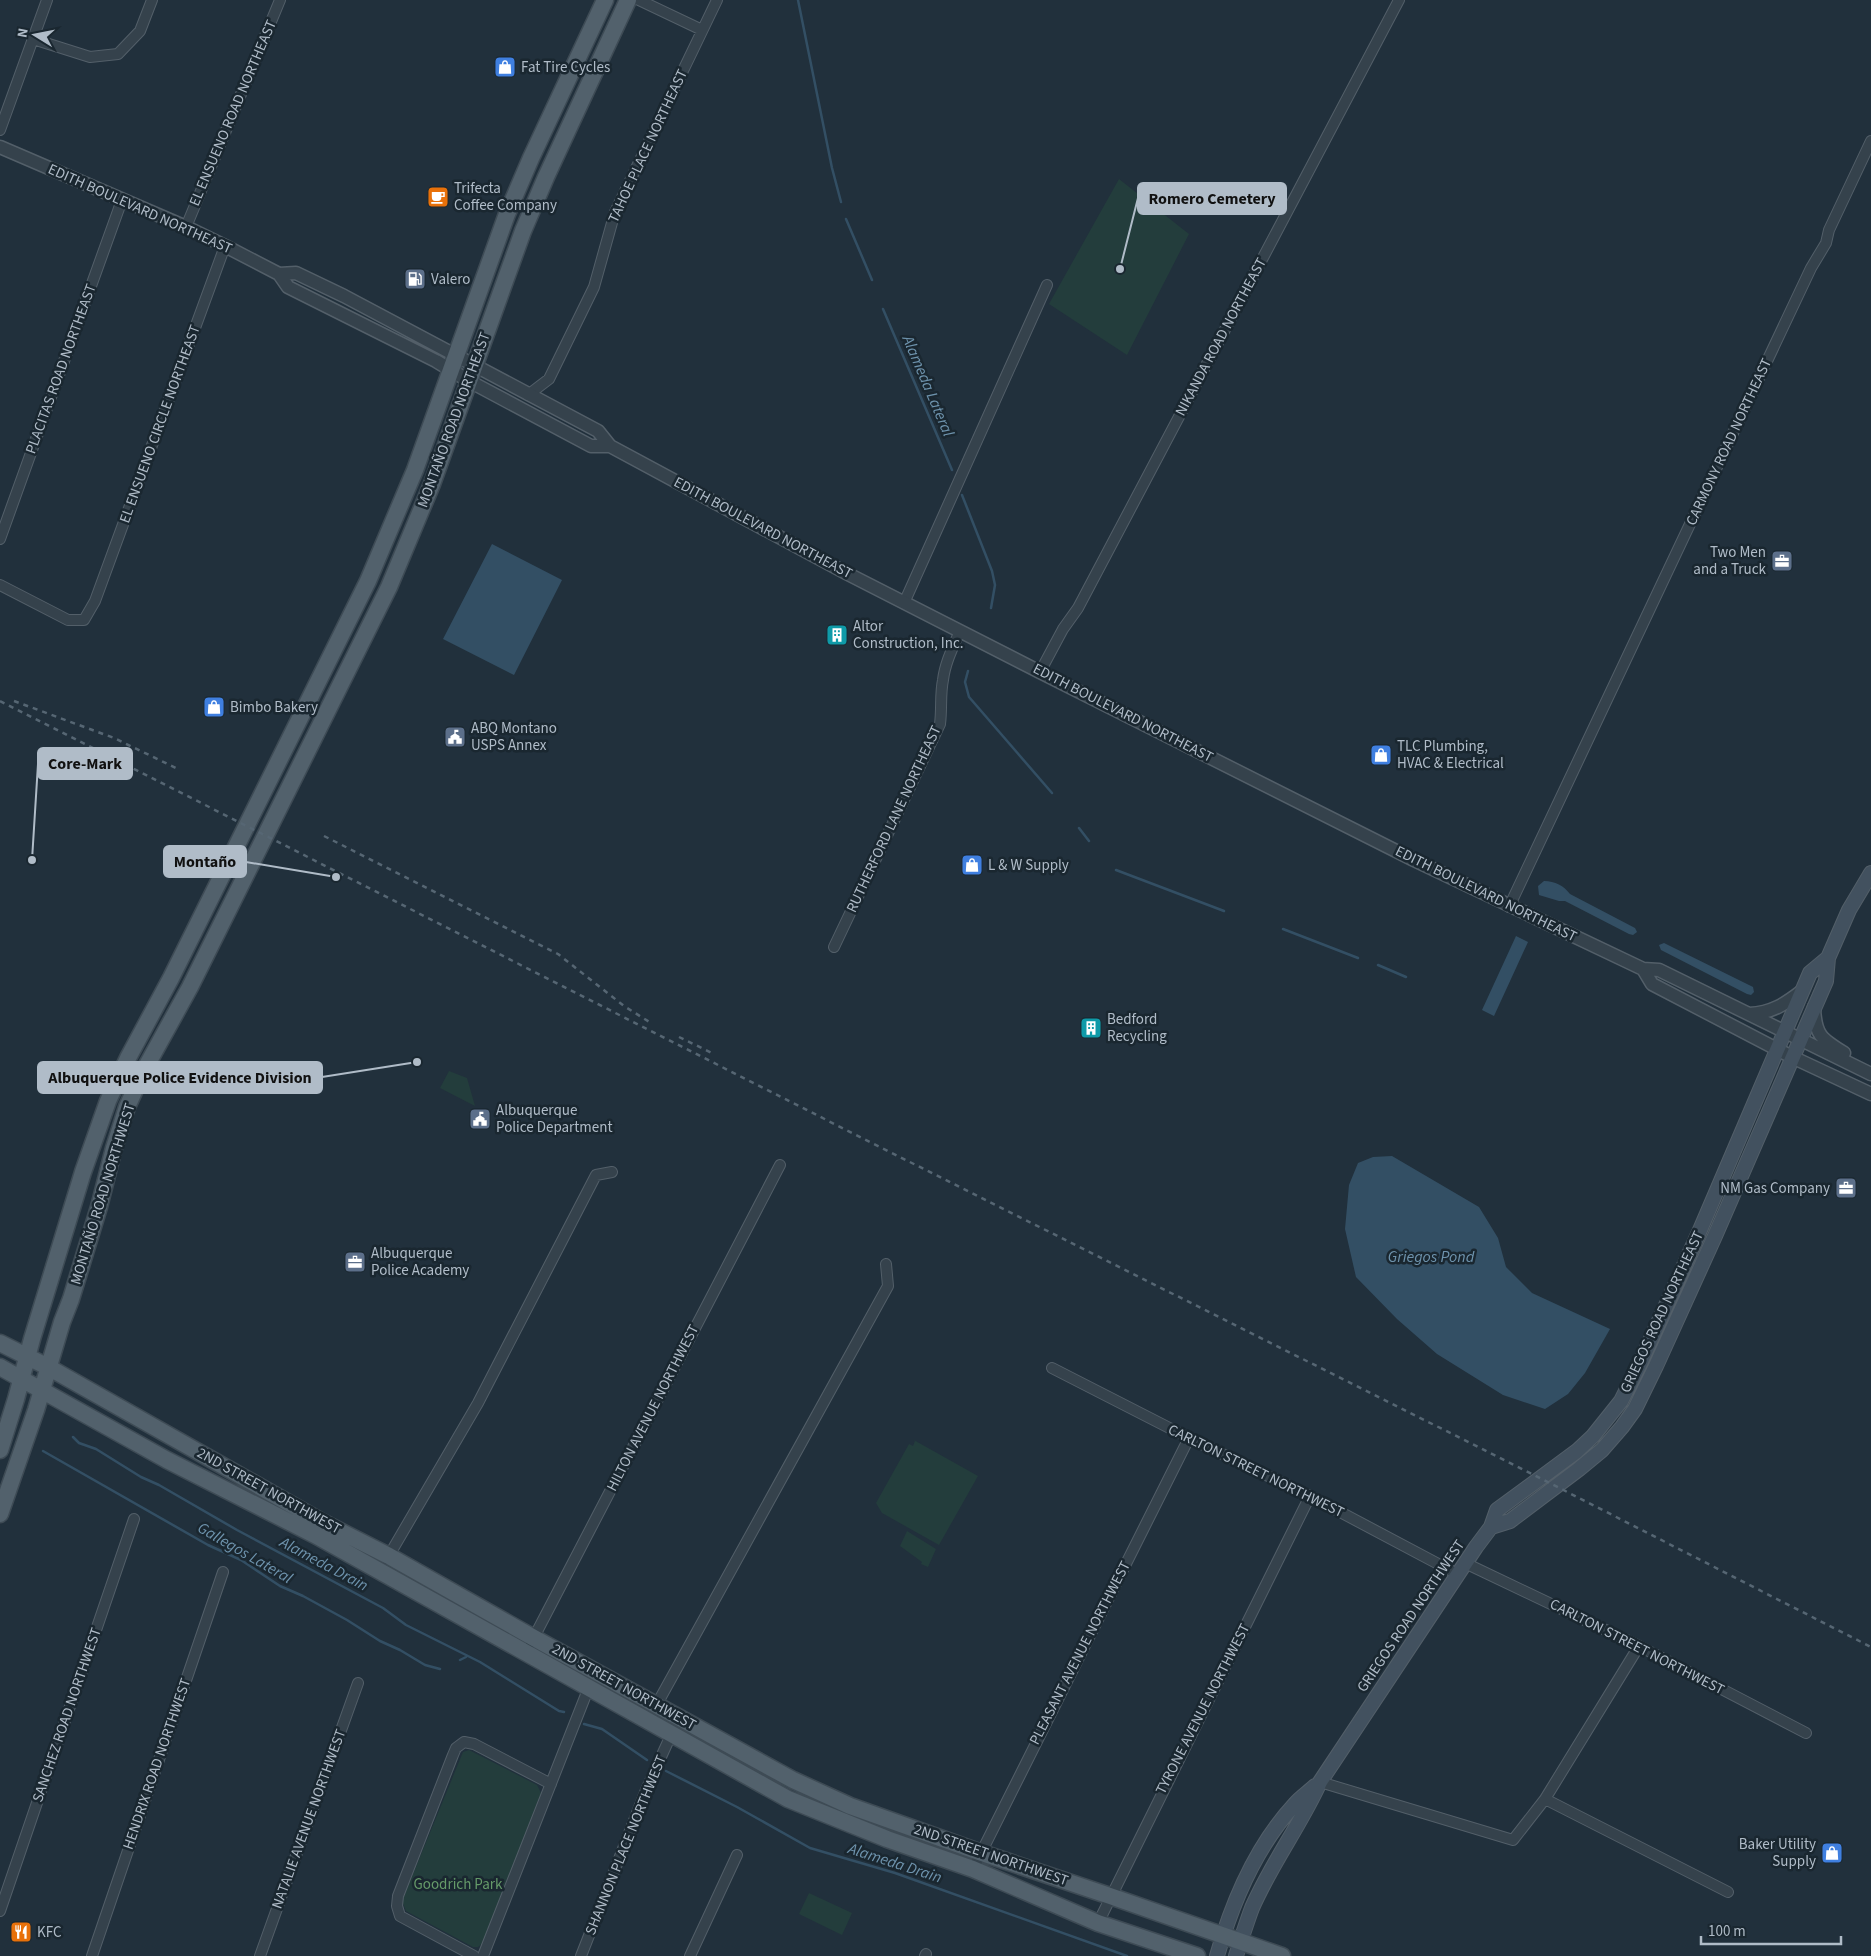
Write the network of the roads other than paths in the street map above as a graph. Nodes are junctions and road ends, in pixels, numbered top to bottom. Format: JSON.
{"nodes":[{"id":1,"x":47,"y":0,"type":"edge"},
{"id":2,"x":152,"y":0,"type":"edge"},
{"id":3,"x":280,"y":0,"type":"edge"},
{"id":4,"x":605,"y":0,"type":"edge"},
{"id":5,"x":628,"y":0,"type":"edge"},
{"id":6,"x":639,"y":0,"type":"edge"},
{"id":7,"x":717,"y":0,"type":"edge"},
{"id":8,"x":1399,"y":0,"type":"edge"},
{"id":9,"x":702,"y":30,"type":"junction"},
{"id":10,"x":32,"y":39,"type":"junction"},
{"id":11,"x":0,"y":130,"type":"edge"},
{"id":12,"x":1871,"y":141,"type":"edge"},
{"id":13,"x":0,"y":147,"type":"edge"},
{"id":14,"x":122,"y":200,"type":"junction"},
{"id":15,"x":186,"y":226,"type":"junction"},
{"id":16,"x":225,"y":246,"type":"junction"},
{"id":17,"x":1047,"y":285,"type":"dead end"},
{"id":18,"x":453,"y":363,"type":"junction"},
{"id":19,"x":472,"y":374,"type":"junction"},
{"id":20,"x":528,"y":395,"type":"junction"},
{"id":21,"x":610,"y":446,"type":"junction"},
{"id":22,"x":0,"y":539,"type":"edge"},
{"id":23,"x":0,"y":585,"type":"edge"},
{"id":24,"x":904,"y":603,"type":"junction"},
{"id":25,"x":960,"y":631,"type":"junction"},
{"id":26,"x":1040,"y":672,"type":"junction"},
{"id":27,"x":247,"y":825,"type":"joint"},
{"id":28,"x":266,"y":835,"type":"joint"},
{"id":29,"x":1871,"y":873,"type":"edge"},
{"id":30,"x":1510,"y":907,"type":"junction"},
{"id":31,"x":834,"y":947,"type":"dead end"},
{"id":32,"x":1828,"y":958,"type":"junction"},
{"id":33,"x":1643,"y":969,"type":"junction"},
{"id":34,"x":1802,"y":991,"type":"junction"},
{"id":35,"x":1814,"y":1007,"type":"junction"},
{"id":36,"x":1749,"y":1014,"type":"junction"},
{"id":37,"x":1784,"y":1032,"type":"junction"},
{"id":38,"x":1800,"y":1040,"type":"junction"},
{"id":39,"x":1777,"y":1049,"type":"junction"},
{"id":40,"x":1792,"y":1057,"type":"junction"},
{"id":41,"x":1871,"y":1066,"type":"edge"},
{"id":42,"x":1871,"y":1074,"type":"edge"},
{"id":43,"x":1871,"y":1094,"type":"edge"},
{"id":44,"x":780,"y":1165,"type":"dead end"},
{"id":45,"x":612,"y":1172,"type":"dead end"},
{"id":46,"x":886,"y":1264,"type":"dead end"},
{"id":47,"x":0,"y":1343,"type":"edge"},
{"id":48,"x":26,"y":1357,"type":"junction"},
{"id":49,"x":0,"y":1367,"type":"edge"},
{"id":50,"x":48,"y":1367,"type":"junction"},
{"id":51,"x":1052,"y":1368,"type":"dead end"},
{"id":52,"x":21,"y":1378,"type":"junction"},
{"id":53,"x":42,"y":1389,"type":"junction"},
{"id":54,"x":1189,"y":1438,"type":"junction"},
{"id":55,"x":0,"y":1450,"type":"edge"},
{"id":56,"x":1539,"y":1478,"type":"joint"},
{"id":57,"x":1310,"y":1496,"type":"junction"},
{"id":58,"x":0,"y":1514,"type":"edge"},
{"id":59,"x":134,"y":1519,"type":"dead end"},
{"id":60,"x":1491,"y":1527,"type":"junction"},
{"id":61,"x":389,"y":1556,"type":"junction"},
{"id":62,"x":1462,"y":1569,"type":"junction"},
{"id":63,"x":381,"y":1571,"type":"junction"},
{"id":64,"x":223,"y":1572,"type":"dead end"},
{"id":65,"x":530,"y":1645,"type":"junction"},
{"id":66,"x":1639,"y":1646,"type":"junction"},
{"id":67,"x":358,"y":1683,"type":"dead end"},
{"id":68,"x":588,"y":1687,"type":"junction"},
{"id":69,"x":657,"y":1704,"type":"junction"},
{"id":70,"x":1806,"y":1733,"type":"dead end"},
{"id":71,"x":671,"y":1735,"type":"junction"},
{"id":72,"x":1320,"y":1782,"type":"junction"},
{"id":73,"x":551,"y":1784,"type":"junction"},
{"id":74,"x":1545,"y":1799,"type":"junction"},
{"id":75,"x":980,"y":1852,"type":"junction"},
{"id":76,"x":737,"y":1854,"type":"dead end"},
{"id":77,"x":973,"y":1869,"type":"junction"},
{"id":78,"x":1728,"y":1892,"type":"dead end"},
{"id":79,"x":1110,"y":1896,"type":"junction"},
{"id":80,"x":0,"y":1911,"type":"edge"},
{"id":81,"x":1098,"y":1923,"type":"junction"},
{"id":82,"x":1223,"y":1935,"type":"junction"},
{"id":83,"x":1238,"y":1949,"type":"edge"},
{"id":84,"x":92,"y":1956,"type":"edge"},
{"id":85,"x":260,"y":1956,"type":"edge"},
{"id":86,"x":474,"y":1956,"type":"edge"},
{"id":87,"x":483,"y":1956,"type":"edge"},
{"id":88,"x":581,"y":1956,"type":"edge"},
{"id":89,"x":690,"y":1956,"type":"edge"},
{"id":90,"x":1197,"y":1956,"type":"edge"},
{"id":91,"x":1217,"y":1956,"type":"edge"},
{"id":92,"x":1282,"y":1956,"type":"edge"}],
"edges":[{"from":1,"to":10,"type":"street"},
{"from":2,"to":10,"type":"street"},
{"from":3,"to":15,"type":"street","name":"EL ENSUENO ROAD NORTHEAST"},
{"from":4,"to":18,"type":"main road","name":"MONTAÑO ROAD NORTHEAST"},
{"from":5,"to":19,"type":"main road","name":"MONTAÑO ROAD NORTHEAST"},
{"from":6,"to":9,"type":"street"},
{"from":7,"to":9,"type":"street","name":"TAHOE PLACE NORTHEAST"},
{"from":8,"to":26,"type":"street","name":"NIKANDA ROAD NORTHEAST"},
{"from":9,"to":20,"type":"street","name":"TAHOE PLACE NORTHEAST"},
{"from":10,"to":11,"type":"street"},
{"from":12,"to":30,"type":"street","name":"CARMONY ROAD NORTHEAST"},
{"from":13,"to":14,"type":"street","name":"EDITH BOULEVARD NORTHEAST"},
{"from":14,"to":15,"type":"street","name":"EDITH BOULEVARD NORTHEAST"},
{"from":14,"to":22,"type":"street","name":"PLACITAS ROAD NORTHEAST"},
{"from":15,"to":16,"type":"street","name":"EDITH BOULEVARD NORTHEAST"},
{"from":16,"to":18,"type":"street","name":"EDITH BOULEVARD NORTHEAST"},
{"from":16,"to":23,"type":"street","name":"EL ENSUENO CIRCLE NORTHEAST"},
{"from":17,"to":24,"type":"street"},
{"from":18,"to":19,"type":"street","name":"EDITH BOULEVARD NORTHEAST"},
{"from":18,"to":27,"type":"main road","name":"MONTAÑO ROAD NORTHEAST"},
{"from":19,"to":20,"type":"street","name":"EDITH BOULEVARD NORTHEAST"},
{"from":19,"to":21,"type":"street","name":"EDITH BOULEVARD NORTHEAST"},
{"from":19,"to":28,"type":"main road","name":"MONTAÑO ROAD NORTHEAST"},
{"from":20,"to":21,"type":"street","name":"EDITH BOULEVARD NORTHEAST"},
{"from":21,"to":24,"type":"street","name":"EDITH BOULEVARD NORTHEAST"},
{"from":24,"to":25,"type":"street","name":"EDITH BOULEVARD NORTHEAST"},
{"from":25,"to":26,"type":"street","name":"EDITH BOULEVARD NORTHEAST"},
{"from":25,"to":31,"type":"street","name":"RUTHERFORD LANE NORTHEAST"},
{"from":26,"to":30,"type":"street","name":"EDITH BOULEVARD NORTHEAST"},
{"from":27,"to":48,"type":"main road","name":"MONTAÑO ROAD NORTHWEST"},
{"from":28,"to":50,"type":"main road","name":"MONTAÑO ROAD NORTHWEST"},
{"from":29,"to":32,"type":"main road"},
{"from":30,"to":33,"type":"street","name":"EDITH BOULEVARD NORTHEAST"},
{"from":32,"to":34,"type":"main road","name":"GRIEGOS ROAD NORTHEAST"},
{"from":32,"to":35,"type":"main road","name":"GRIEGOS ROAD NORTHEAST"},
{"from":33,"to":36,"type":"street","name":"EDITH BOULEVARD NORTHEAST"},
{"from":33,"to":39,"type":"street","name":"EDITH BOULEVARD NORTHEAST"},
{"from":34,"to":36,"type":"street"},
{"from":34,"to":37,"type":"main road","name":"GRIEGOS ROAD NORTHEAST"},
{"from":35,"to":38,"type":"main road","name":"GRIEGOS ROAD NORTHEAST"},
{"from":35,"to":41,"type":"street"},
{"from":36,"to":37,"type":"street","name":"EDITH BOULEVARD NORTHEAST"},
{"from":37,"to":38,"type":"street","name":"EDITH BOULEVARD NORTHEAST"},
{"from":37,"to":39,"type":"main road","name":"GRIEGOS ROAD NORTHEAST"},
{"from":38,"to":40,"type":"main road","name":"GRIEGOS ROAD NORTHEAST"},
{"from":38,"to":42,"type":"street","name":"EDITH BOULEVARD NORTHEAST"},
{"from":39,"to":40,"type":"street","name":"EDITH BOULEVARD NORTHEAST"},
{"from":39,"to":56,"type":"main road","name":"GRIEGOS ROAD NORTHEAST"},
{"from":40,"to":43,"type":"street","name":"EDITH BOULEVARD NORTHEAST"},
{"from":40,"to":60,"type":"main road","name":"GRIEGOS ROAD NORTHEAST"},
{"from":44,"to":65,"type":"street","name":"HILTON AVENUE NORTHWEST"},
{"from":45,"to":61,"type":"street"},
{"from":46,"to":69,"type":"street"},
{"from":47,"to":48,"type":"main road","name":"2ND STREET NORTHWEST"},
{"from":48,"to":50,"type":"main road","name":"2ND STREET NORTHWEST"},
{"from":48,"to":52,"type":"main road","name":"MONTAÑO ROAD NORTHWEST"},
{"from":49,"to":52,"type":"main road","name":"2ND STREET NORTHWEST"},
{"from":50,"to":53,"type":"main road","name":"MONTAÑO ROAD NORTHWEST"},
{"from":50,"to":61,"type":"main road","name":"2ND STREET NORTHWEST"},
{"from":51,"to":54,"type":"street","name":"CARLTON STREET NORTHWEST"},
{"from":52,"to":53,"type":"main road","name":"2ND STREET NORTHWEST"},
{"from":52,"to":55,"type":"main road","name":"MONTAÑO ROAD NORTHWEST"},
{"from":53,"to":58,"type":"main road","name":"MONTAÑO ROAD NORTHWEST"},
{"from":53,"to":63,"type":"main road","name":"2ND STREET NORTHWEST"},
{"from":54,"to":57,"type":"street","name":"CARLTON STREET NORTHWEST"},
{"from":54,"to":75,"type":"street","name":"PLEASANT AVENUE NORTHWEST"},
{"from":56,"to":60,"type":"main road","name":"GRIEGOS ROAD NORTHWEST"},
{"from":57,"to":62,"type":"street","name":"CARLTON STREET NORTHWEST"},
{"from":57,"to":79,"type":"street","name":"TYRONE AVENUE NORTHWEST"},
{"from":59,"to":80,"type":"street","name":"SANCHEZ ROAD NORTHWEST"},
{"from":60,"to":62,"type":"main road","name":"GRIEGOS ROAD NORTHWEST"},
{"from":61,"to":63,"type":"street"},
{"from":61,"to":65,"type":"main road","name":"2ND STREET NORTHWEST"},
{"from":62,"to":66,"type":"street","name":"CARLTON STREET NORTHWEST"},
{"from":62,"to":72,"type":"main road","name":"GRIEGOS ROAD NORTHWEST"},
{"from":63,"to":65,"type":"main road","name":"2ND STREET NORTHWEST"},
{"from":64,"to":84,"type":"street","name":"HENDRIX ROAD NORTHWEST"},
{"from":65,"to":68,"type":"main road","name":"2ND STREET NORTHWEST"},
{"from":65,"to":69,"type":"main road","name":"2ND STREET NORTHWEST"},
{"from":66,"to":70,"type":"street","name":"CARLTON STREET NORTHWEST"},
{"from":66,"to":74,"type":"street"},
{"from":67,"to":85,"type":"street","name":"NATALIE AVENUE NORTHWEST"},
{"from":68,"to":71,"type":"main road","name":"2ND STREET NORTHWEST"},
{"from":68,"to":73,"type":"street"},
{"from":69,"to":75,"type":"main road","name":"2ND STREET NORTHWEST"},
{"from":71,"to":77,"type":"main road","name":"2ND STREET NORTHWEST"},
{"from":71,"to":88,"type":"street","name":"SHANNON PLACE NORTHWEST"},
{"from":72,"to":74,"type":"street"},
{"from":72,"to":82,"type":"main road","name":"GRIEGOS ROAD NORTHWEST"},
{"from":72,"to":83,"type":"main road","name":"GRIEGOS ROAD NORTHWEST"},
{"from":73,"to":86,"type":"street"},
{"from":73,"to":87,"type":"street"},
{"from":74,"to":78,"type":"street"},
{"from":75,"to":77,"type":"street","name":"PLEASANT AVENUE NORTHWEST"},
{"from":75,"to":79,"type":"main road","name":"2ND STREET NORTHWEST"},
{"from":76,"to":89,"type":"street"},
{"from":77,"to":81,"type":"main road","name":"2ND STREET NORTHWEST"},
{"from":79,"to":81,"type":"street","name":"TYRONE AVENUE NORTHWEST"},
{"from":79,"to":82,"type":"main road","name":"2ND STREET NORTHWEST"},
{"from":81,"to":90,"type":"main road","name":"2ND STREET NORTHWEST"},
{"from":82,"to":83,"type":"main road","name":"2ND STREET NORTHWEST"},
{"from":82,"to":91,"type":"main road","name":"GRIEGOS ROAD NORTHWEST"},
{"from":83,"to":92,"type":"main road","name":"2ND STREET NORTHWEST"}]}
